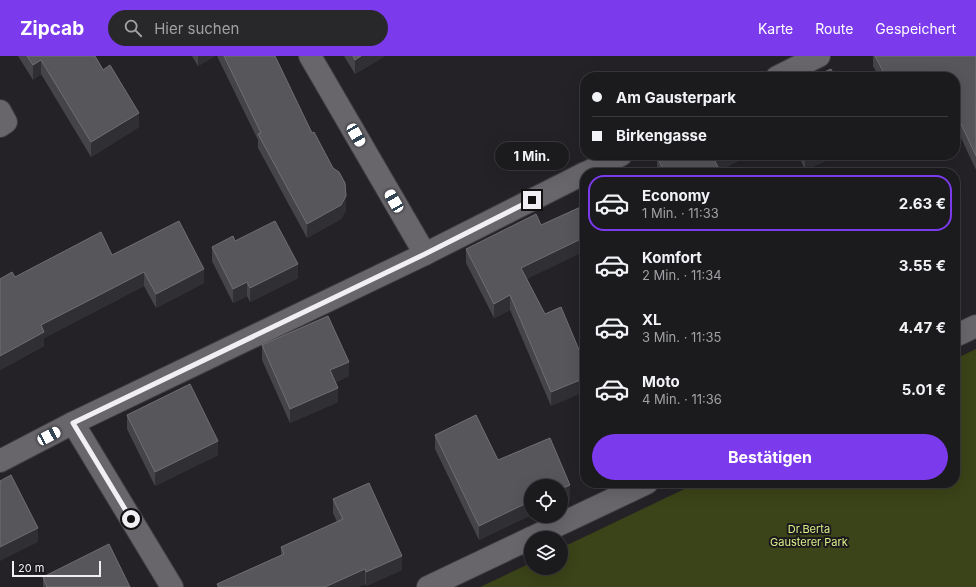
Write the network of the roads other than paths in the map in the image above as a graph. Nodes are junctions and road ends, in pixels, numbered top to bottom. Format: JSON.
{"nodes":[{"id":1,"x":310,"y":56,"type":"edge"},
{"id":2,"x":819,"y":56,"type":"edge"},
{"id":3,"x":787,"y":72,"type":"edge"},
{"id":4,"x":0,"y":112,"type":"edge"},
{"id":5,"x":0,"y":126,"type":"edge"},
{"id":6,"x":612,"y":160,"type":"edge"},
{"id":7,"x":595,"y":168,"type":"edge"},
{"id":8,"x":580,"y":176,"type":"edge"},
{"id":9,"x":425,"y":254,"type":"junction"},
{"id":10,"x":976,"y":326,"type":"edge"},
{"id":11,"x":960,"y":334,"type":"edge"},
{"id":12,"x":73,"y":423,"type":"junction"},
{"id":13,"x":0,"y":461,"type":"edge"},
{"id":14,"x":636,"y":488,"type":"edge"},
{"id":15,"x":546,"y":531,"type":"edge"},
{"id":16,"x":524,"y":541,"type":"edge"},
{"id":17,"x":172,"y":587,"type":"edge"},
{"id":18,"x":428,"y":587,"type":"edge"}],
"edges":[{"from":1,"to":9,"type":"street"},
{"from":2,"to":3,"type":"street"},
{"from":4,"to":5,"type":"street"},
{"from":6,"to":7,"type":"street"},
{"from":8,"to":9,"type":"street"},
{"from":9,"to":12,"type":"street"},
{"from":10,"to":11,"type":"street"},
{"from":12,"to":13,"type":"street"},
{"from":12,"to":17,"type":"street"},
{"from":14,"to":15,"type":"street"},
{"from":16,"to":18,"type":"street"}]}
